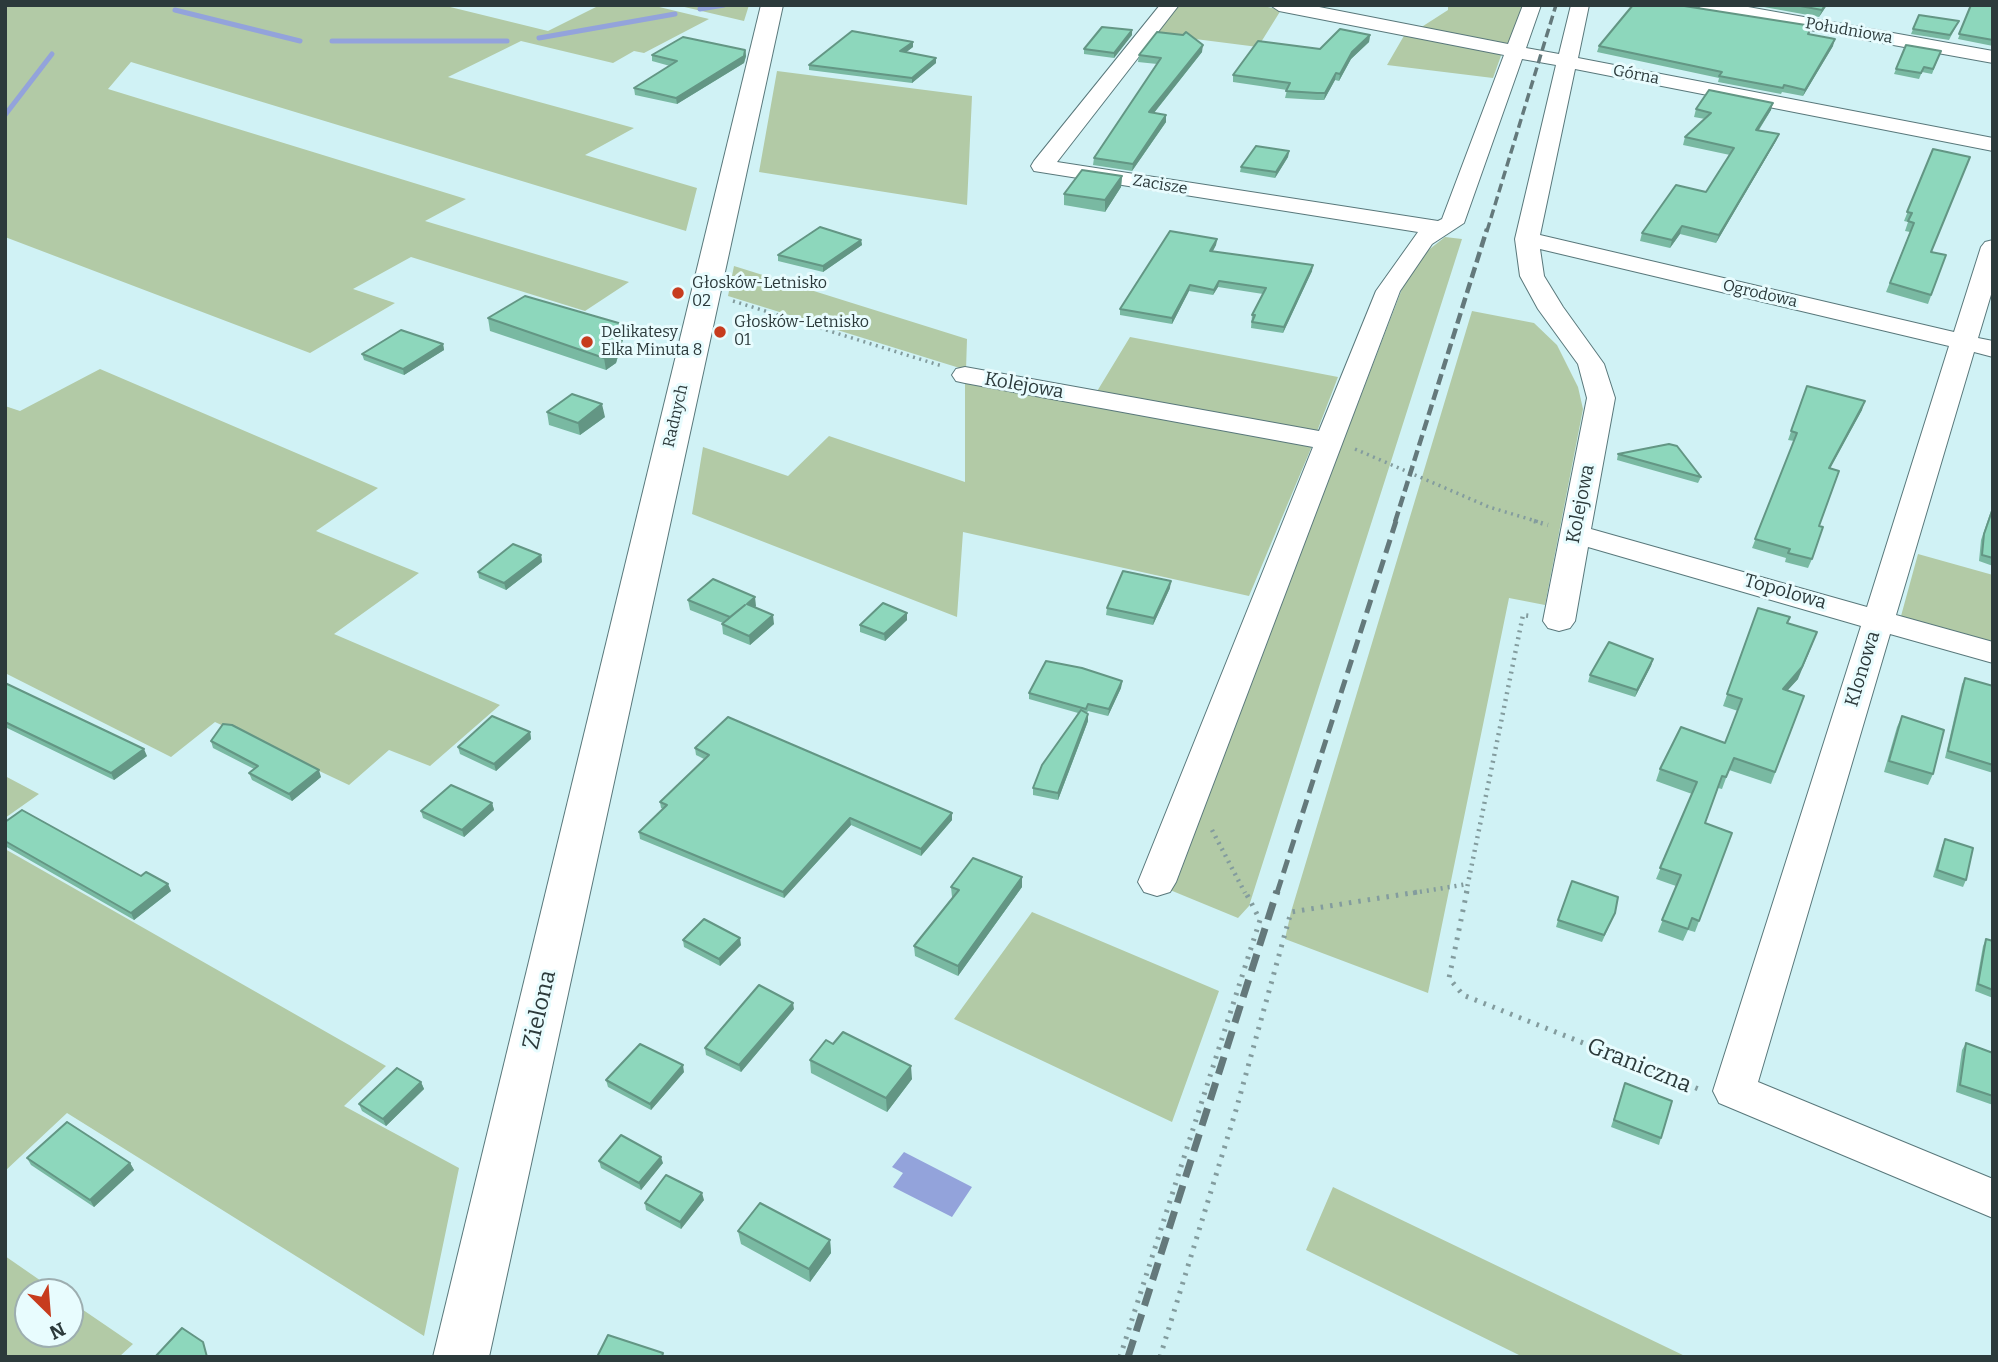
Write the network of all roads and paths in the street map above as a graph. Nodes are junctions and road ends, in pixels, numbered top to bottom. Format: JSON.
{"nodes":[{"id":1,"x":772,"y":5,"type":"edge"},
{"id":2,"x":1170,"y":5,"type":"edge"},
{"id":3,"x":1279,"y":5,"type":"edge"},
{"id":4,"x":1532,"y":5,"type":"edge"},
{"id":5,"x":1580,"y":5,"type":"edge"},
{"id":6,"x":1705,"y":5,"type":"edge"},
{"id":7,"x":1515,"y":50,"type":"junction"},
{"id":8,"x":1993,"y":57,"type":"edge"},
{"id":9,"x":1565,"y":61,"type":"junction"},
{"id":10,"x":1993,"y":145,"type":"edge"},
{"id":11,"x":1441,"y":229,"type":"junction"},
{"id":12,"x":1527,"y":239,"type":"junction"},
{"id":13,"x":1993,"y":247,"type":"edge"},
{"id":14,"x":729,"y":300,"type":"dead end"},
{"id":15,"x":1978,"y":345,"type":"edge"},
{"id":16,"x":957,"y":372,"type":"joint"},
{"id":17,"x":1331,"y":440,"type":"junction"},
{"id":18,"x":1576,"y":534,"type":"junction"},
{"id":19,"x":1878,"y":619,"type":"junction"},
{"id":20,"x":1559,"y":621,"type":"joint"},
{"id":21,"x":1993,"y":653,"type":"edge"},
{"id":22,"x":620,"y":662,"type":"joint"},
{"id":23,"x":1192,"y":793,"type":"junction"},
{"id":24,"x":1157,"y":882,"type":"dead end"},
{"id":25,"x":1468,"y":884,"type":"junction"},
{"id":26,"x":1734,"y":1091,"type":"junction"},
{"id":27,"x":1993,"y":1199,"type":"edge"},
{"id":28,"x":461,"y":1357,"type":"edge"},
{"id":29,"x":1120,"y":1357,"type":"edge"},
{"id":30,"x":1160,"y":1357,"type":"edge"}],
"edges":[{"from":1,"to":22,"type":"street","name":"Radnych"},
{"from":2,"to":11,"type":"street","name":"Zacisze"},
{"from":3,"to":7,"type":"street","name":"Górna"},
{"from":4,"to":7,"type":"street"},
{"from":5,"to":9,"type":"street","name":"Kolejowa"},
{"from":6,"to":8,"type":"street","name":"Południowa"},
{"from":7,"to":9,"type":"street","name":"Górna"},
{"from":7,"to":11,"type":"street"},
{"from":9,"to":10,"type":"street","name":"Górna"},
{"from":9,"to":12,"type":"street","name":"Kolejowa"},
{"from":11,"to":17,"type":"street"},
{"from":12,"to":15,"type":"street","name":"Ogrodowa"},
{"from":12,"to":18,"type":"street","name":"Kolejowa"},
{"from":13,"to":15,"type":"street","name":"Klonowa"},
{"from":14,"to":16,"type":"path"},
{"from":15,"to":19,"type":"street","name":"Klonowa"},
{"from":16,"to":17,"type":"street","name":"Kolejowa"},
{"from":17,"to":18,"type":"path"},
{"from":17,"to":23,"type":"street"},
{"from":18,"to":19,"type":"street","name":"Topolowa"},
{"from":18,"to":20,"type":"street","name":"Kolejowa"},
{"from":19,"to":21,"type":"street","name":"Topolowa"},
{"from":19,"to":26,"type":"street","name":"Klonowa"},
{"from":20,"to":25,"type":"path"},
{"from":22,"to":28,"type":"street","name":"Zielona"},
{"from":23,"to":24,"type":"street"},
{"from":23,"to":29,"type":"path"},
{"from":25,"to":26,"type":"path","name":"Graniczna"},
{"from":25,"to":30,"type":"path"},
{"from":26,"to":27,"type":"street"}]}
